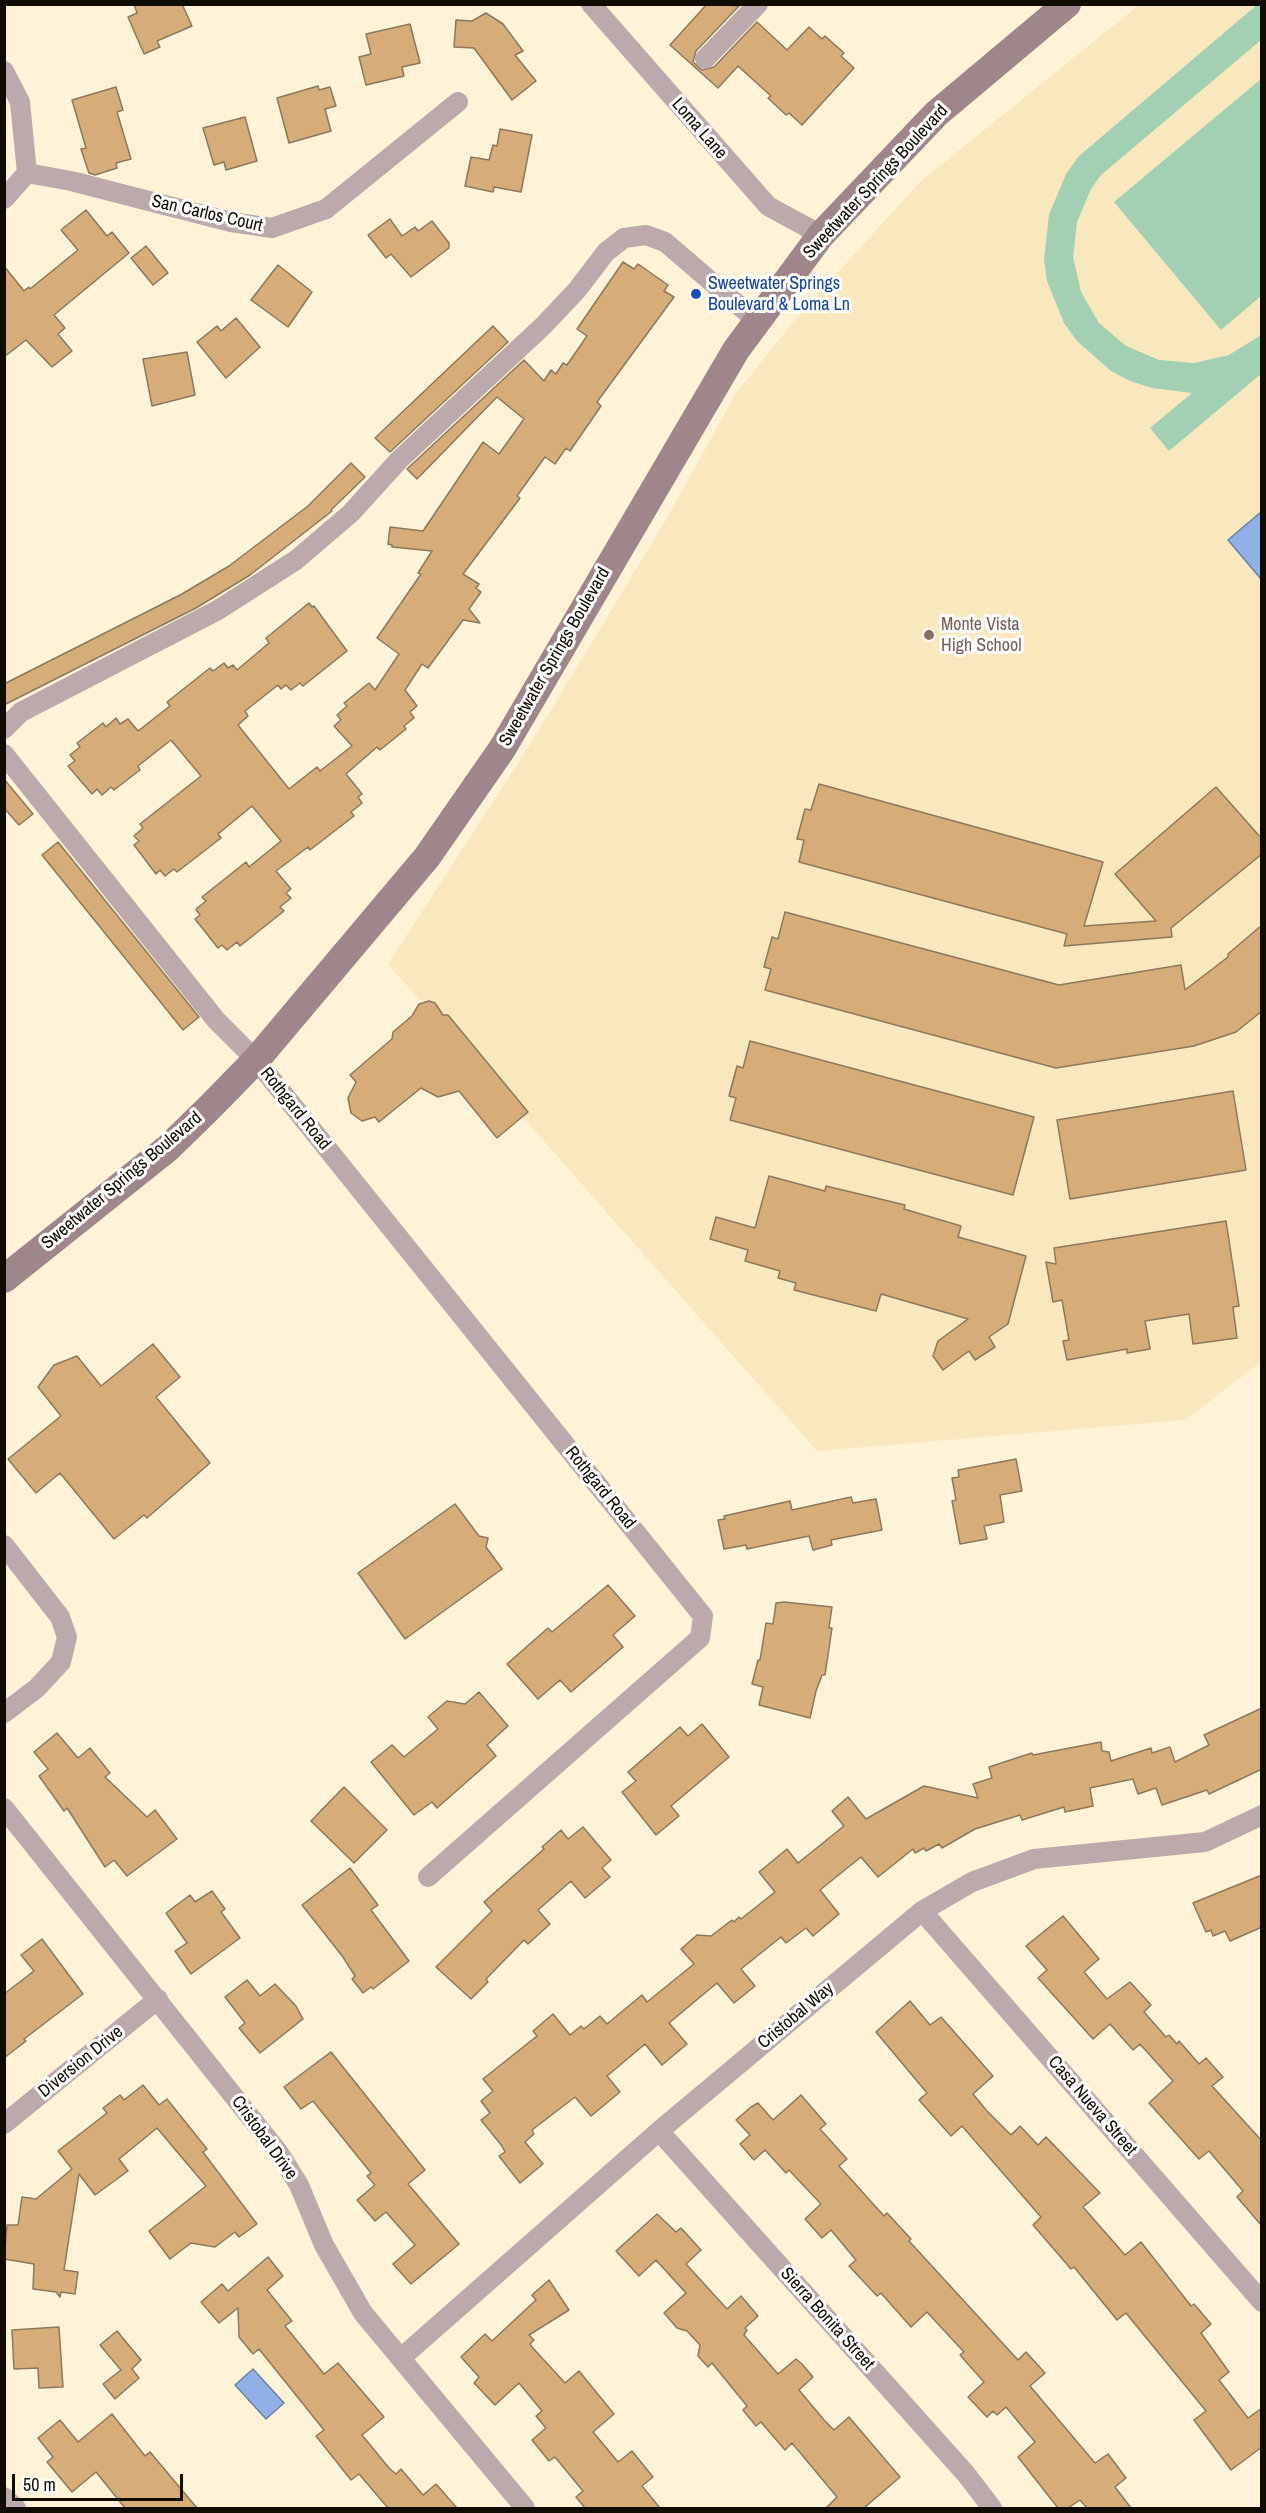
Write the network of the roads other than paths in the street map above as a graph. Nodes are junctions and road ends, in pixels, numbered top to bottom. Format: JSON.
{"nodes":[{"id":1,"x":591,"y":4,"type":"edge"},
{"id":2,"x":758,"y":4,"type":"edge"},
{"id":3,"x":1067,"y":4,"type":"edge"},
{"id":4,"x":705,"y":59,"type":"dead end"},
{"id":5,"x":4,"y":71,"type":"edge"},
{"id":6,"x":458,"y":102,"type":"dead end"},
{"id":7,"x":27,"y":173,"type":"junction"},
{"id":8,"x":4,"y":199,"type":"edge"},
{"id":9,"x":821,"y":236,"type":"junction"},
{"id":10,"x":757,"y":321,"type":"junction"},
{"id":11,"x":4,"y":729,"type":"edge"},
{"id":12,"x":4,"y":754,"type":"edge"},
{"id":13,"x":256,"y":1060,"type":"junction"},
{"id":14,"x":4,"y":1279,"type":"edge"},
{"id":15,"x":4,"y":1545,"type":"edge"},
{"id":16,"x":4,"y":1713,"type":"edge"},
{"id":17,"x":4,"y":1808,"type":"edge"},
{"id":18,"x":1262,"y":1815,"type":"edge"},
{"id":19,"x":428,"y":1877,"type":"dead end"},
{"id":20,"x":922,"y":1911,"type":"junction"},
{"id":21,"x":158,"y":2000,"type":"junction"},
{"id":22,"x":4,"y":2124,"type":"edge"},
{"id":23,"x":659,"y":2132,"type":"junction"},
{"id":24,"x":1262,"y":2302,"type":"edge"},
{"id":25,"x":402,"y":2358,"type":"junction"},
{"id":26,"x":4,"y":2497,"type":"edge"},
{"id":27,"x":16,"y":2508,"type":"edge"},
{"id":28,"x":525,"y":2508,"type":"edge"},
{"id":29,"x":992,"y":2508,"type":"edge"}],
"edges":[{"from":1,"to":9,"type":"street","name":"Loma Lane"},
{"from":2,"to":4,"type":"street"},
{"from":3,"to":9,"type":"main road","name":"Sweetwater Springs Boulevard"},
{"from":5,"to":7,"type":"street"},
{"from":6,"to":7,"type":"street","name":"San Carlos Court"},
{"from":7,"to":8,"type":"street"},
{"from":9,"to":10,"type":"main road","name":"Sweetwater Springs Boulevard"},
{"from":10,"to":11,"type":"street"},
{"from":10,"to":13,"type":"main road","name":"Sweetwater Springs Boulevard"},
{"from":12,"to":13,"type":"street","name":"Rothgard Road"},
{"from":13,"to":14,"type":"main road","name":"Sweetwater Springs Boulevard"},
{"from":13,"to":19,"type":"street","name":"Rothgard Road"},
{"from":15,"to":16,"type":"street"},
{"from":17,"to":21,"type":"street","name":"Cristobal Drive"},
{"from":18,"to":20,"type":"street","name":"Cristobal Way"},
{"from":20,"to":23,"type":"street","name":"Cristobal Way"},
{"from":20,"to":24,"type":"street","name":"Casa Nueva Street"},
{"from":21,"to":22,"type":"street","name":"Diversion Drive"},
{"from":21,"to":25,"type":"street","name":"Cristobal Drive"},
{"from":23,"to":25,"type":"street","name":"Cristobal Way"},
{"from":23,"to":29,"type":"street","name":"Sierra Bonita Street"},
{"from":25,"to":28,"type":"street","name":"Cristobal Drive"},
{"from":26,"to":27,"type":"street"}]}
